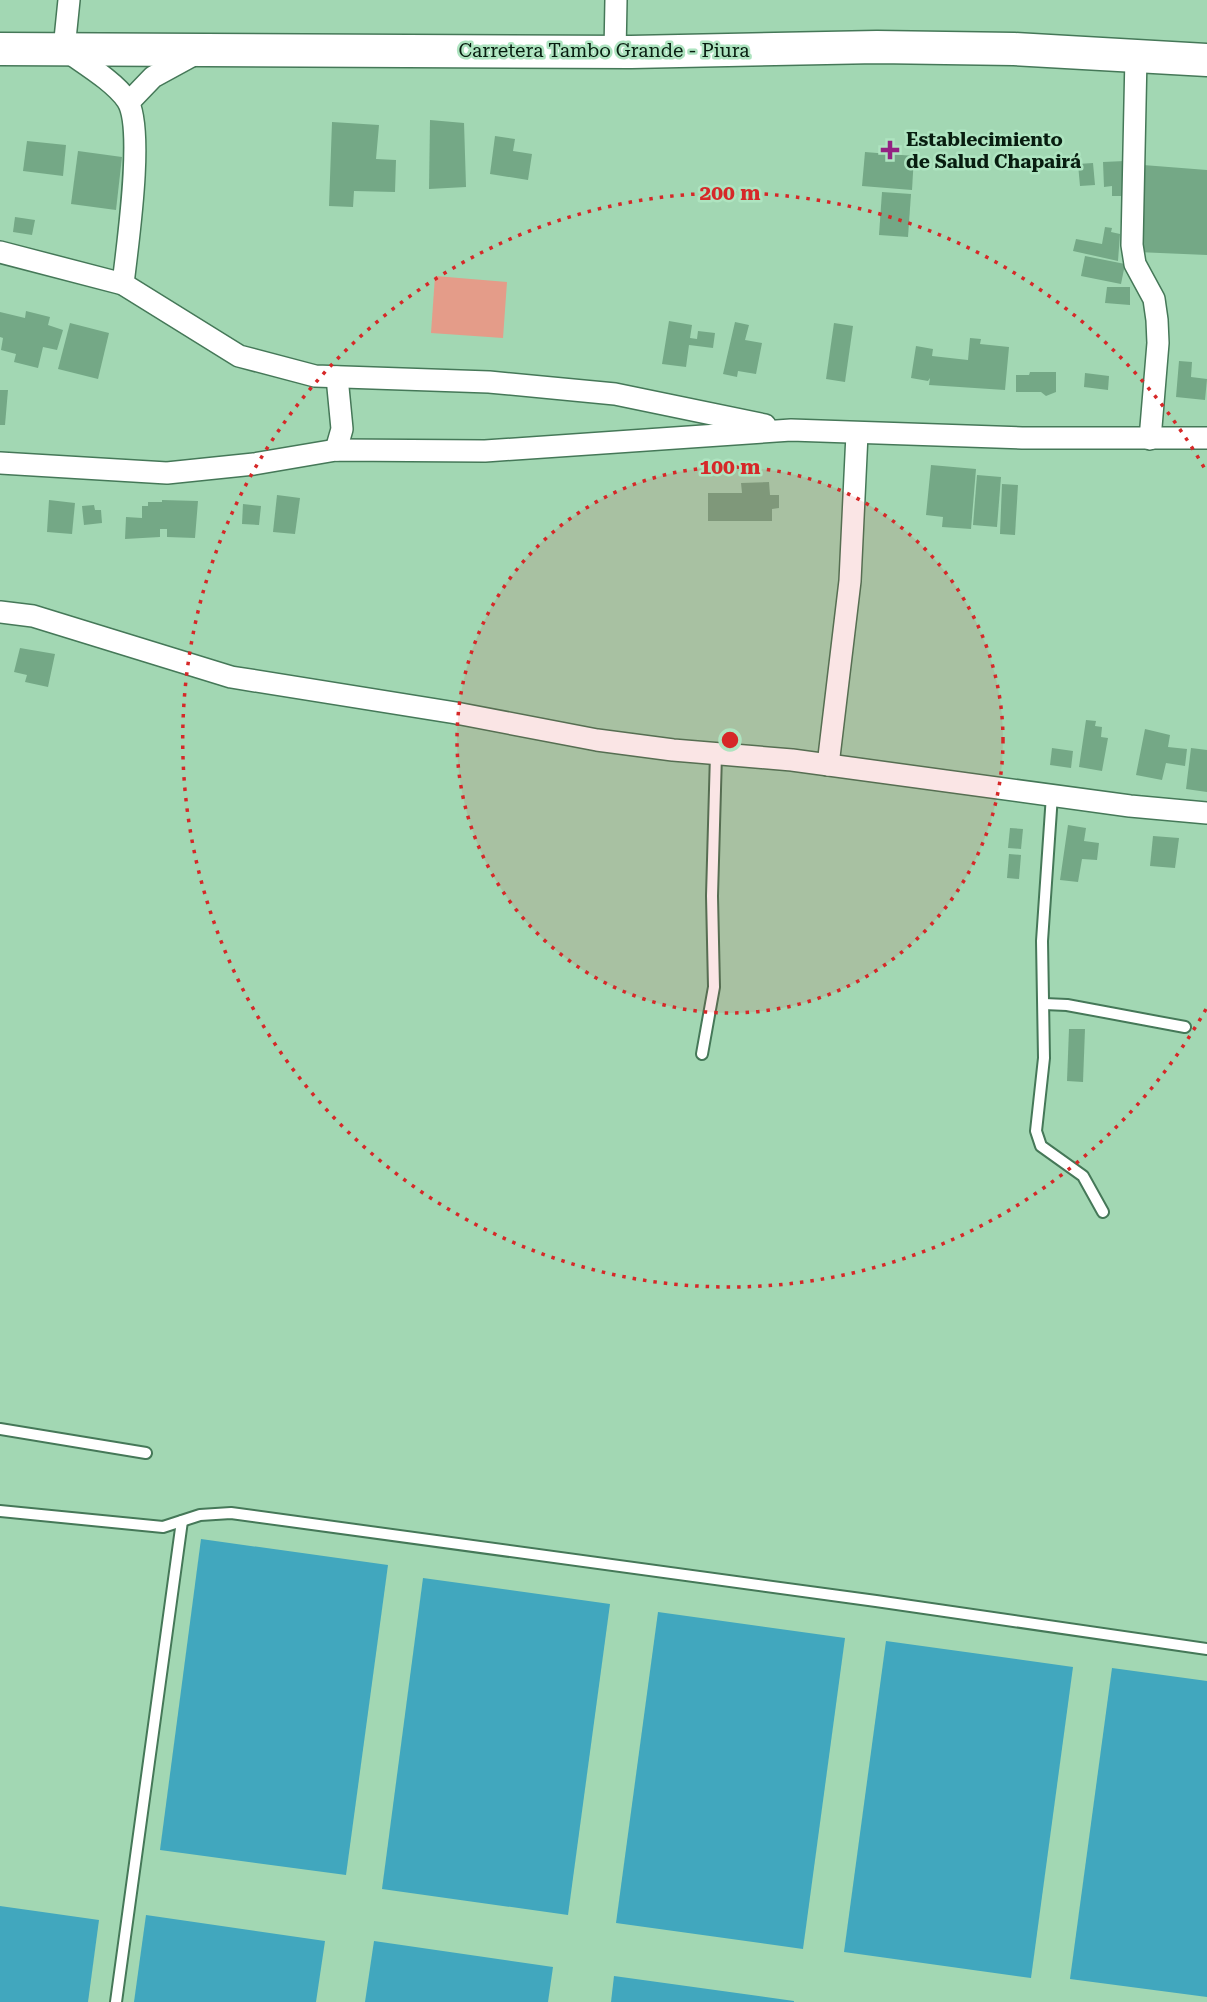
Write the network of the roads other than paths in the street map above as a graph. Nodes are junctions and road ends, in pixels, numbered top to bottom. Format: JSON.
{"nodes":[{"id":1,"x":69,"y":0,"type":"edge"},
{"id":2,"x":616,"y":0,"type":"edge"},
{"id":3,"x":0,"y":49,"type":"edge"},
{"id":4,"x":64,"y":49,"type":"junction"},
{"id":5,"x":205,"y":49,"type":"junction"},
{"id":6,"x":615,"y":52,"type":"junction"},
{"id":7,"x":1136,"y":56,"type":"junction"},
{"id":8,"x":1207,"y":60,"type":"edge"},
{"id":9,"x":129,"y":103,"type":"junction"},
{"id":10,"x":0,"y":252,"type":"edge"},
{"id":11,"x":123,"y":284,"type":"junction"},
{"id":12,"x":337,"y":377,"type":"junction"},
{"id":13,"x":791,"y":430,"type":"junction"},
{"id":14,"x":857,"y":434,"type":"junction"},
{"id":15,"x":1207,"y":438,"type":"edge"},
{"id":16,"x":1150,"y":439,"type":"junction"},
{"id":17,"x":336,"y":450,"type":"junction"},
{"id":18,"x":0,"y":463,"type":"edge"},
{"id":19,"x":0,"y":611,"type":"edge"},
{"id":20,"x":716,"y":754,"type":"junction"},
{"id":21,"x":828,"y":765,"type":"junction"},
{"id":22,"x":1052,"y":795,"type":"junction"},
{"id":23,"x":1207,"y":813,"type":"edge"},
{"id":24,"x":1044,"y":1004,"type":"junction"},
{"id":25,"x":1185,"y":1027,"type":"dead end"},
{"id":26,"x":702,"y":1054,"type":"dead end"},
{"id":27,"x":1103,"y":1212,"type":"dead end"},
{"id":28,"x":0,"y":1429,"type":"edge"},
{"id":29,"x":146,"y":1453,"type":"dead end"},
{"id":30,"x":0,"y":1511,"type":"edge"},
{"id":31,"x":181,"y":1521,"type":"junction"},
{"id":32,"x":1207,"y":1649,"type":"edge"},
{"id":33,"x":116,"y":2002,"type":"edge"}],
"edges":[{"from":1,"to":4,"type":"street"},
{"from":2,"to":6,"type":"street"},
{"from":3,"to":4,"type":"main road","name":"Carretera Tambo Grande - Piura"},
{"from":4,"to":5,"type":"main road","name":"Carretera Tambo Grande - Piura"},
{"from":4,"to":9,"type":"street"},
{"from":5,"to":6,"type":"main road","name":"Carretera Tambo Grande - Piura"},
{"from":5,"to":9,"type":"street"},
{"from":6,"to":7,"type":"main road","name":"Carretera Tambo Grande - Piura"},
{"from":7,"to":8,"type":"main road","name":"Carretera Tambo Grande - Piura"},
{"from":7,"to":16,"type":"street"},
{"from":9,"to":11,"type":"street"},
{"from":10,"to":11,"type":"street"},
{"from":11,"to":12,"type":"street"},
{"from":12,"to":13,"type":"street"},
{"from":12,"to":17,"type":"street"},
{"from":13,"to":14,"type":"street"},
{"from":13,"to":17,"type":"street"},
{"from":14,"to":16,"type":"street"},
{"from":14,"to":21,"type":"street"},
{"from":15,"to":16,"type":"street"},
{"from":17,"to":18,"type":"street"},
{"from":19,"to":20,"type":"street"},
{"from":20,"to":21,"type":"street"},
{"from":20,"to":26,"type":"lane"},
{"from":21,"to":22,"type":"street"},
{"from":22,"to":23,"type":"street"},
{"from":22,"to":24,"type":"lane"},
{"from":24,"to":25,"type":"lane"},
{"from":24,"to":27,"type":"lane"},
{"from":28,"to":29,"type":"lane"},
{"from":30,"to":31,"type":"lane"},
{"from":31,"to":32,"type":"lane"},
{"from":31,"to":33,"type":"lane"}]}
